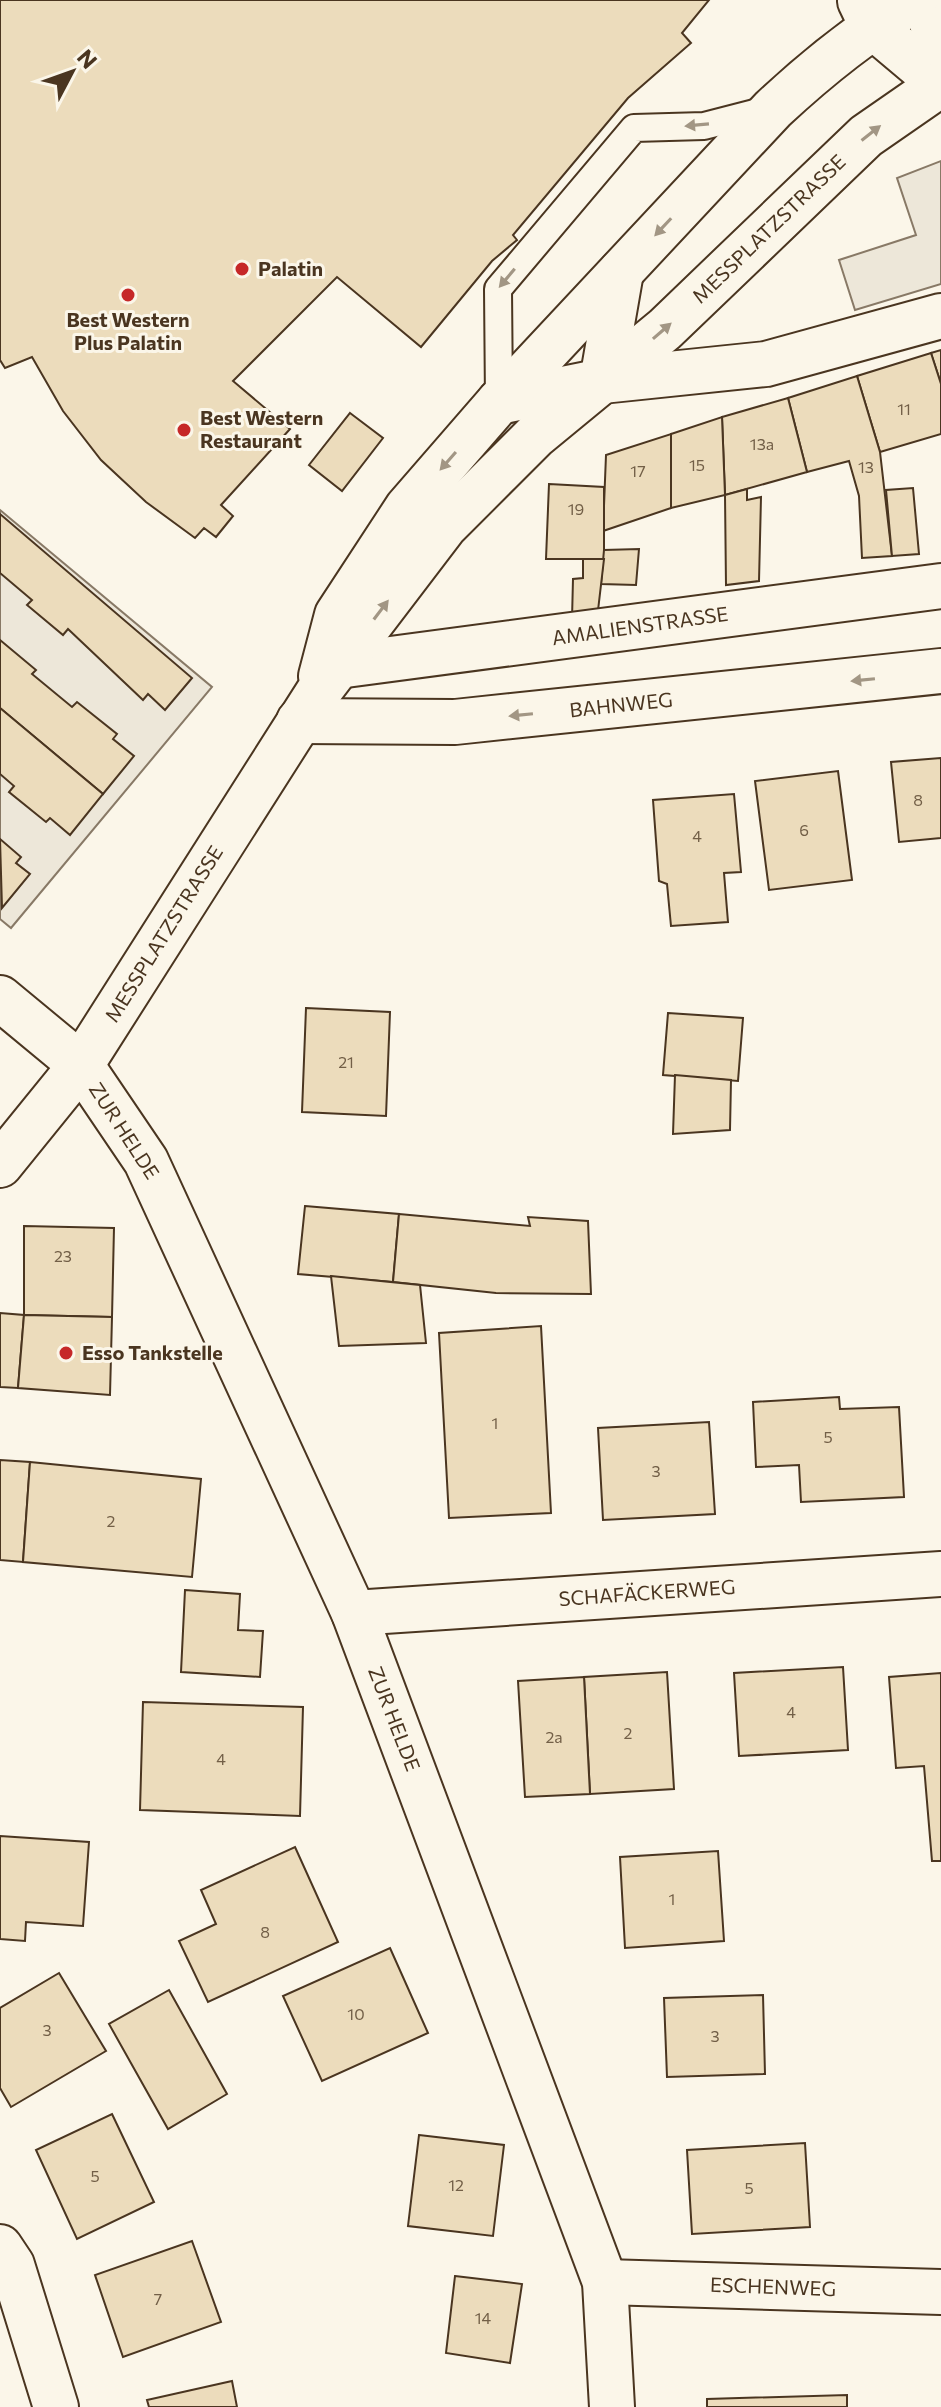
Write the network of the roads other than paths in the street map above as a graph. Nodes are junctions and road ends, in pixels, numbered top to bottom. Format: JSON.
{"nodes":[{"id":1,"x":915,"y":0,"type":"edge"},
{"id":2,"x":929,"y":0,"type":"edge"},
{"id":3,"x":866,"y":13,"type":"edge"},
{"id":4,"x":941,"y":84,"type":"edge"},
{"id":5,"x":773,"y":109,"type":"junction"},
{"id":6,"x":621,"y":272,"type":"junction"},
{"id":7,"x":941,"y":316,"type":"edge"},
{"id":8,"x":602,"y":381,"type":"junction"},
{"id":9,"x":499,"y":402,"type":"junction"},
{"id":10,"x":941,"y":586,"type":"edge"},
{"id":11,"x":941,"y":671,"type":"edge"},
{"id":12,"x":318,"y":694,"type":"junction"},
{"id":13,"x":0,"y":998,"type":"edge"},
{"id":14,"x":81,"y":1065,"type":"junction"},
{"id":15,"x":0,"y":1165,"type":"edge"},
{"id":16,"x":941,"y":1574,"type":"edge"},
{"id":17,"x":354,"y":1613,"type":"junction"},
{"id":18,"x":0,"y":2247,"type":"edge"},
{"id":19,"x":605,"y":2282,"type":"junction"},
{"id":20,"x":941,"y":2292,"type":"edge"},
{"id":21,"x":56,"y":2407,"type":"edge"},
{"id":22,"x":612,"y":2407,"type":"edge"}],
"edges":[{"from":1,"to":3,"type":"street","name":"MESSPLATZSTRASSE"},
{"from":2,"to":4,"type":"street"},
{"from":3,"to":4,"type":"street"},
{"from":3,"to":5,"type":"street","name":"MESSPLATZSTRASSE"},
{"from":8,"to":4,"type":"street","name":"MESSPLATZSTRASSE","one_way":true},
{"from":5,"to":6,"type":"street","name":"MESSPLATZSTRASSE","one_way":true},
{"from":5,"to":9,"type":"lane","one_way":true},
{"from":6,"to":8,"type":"street"},
{"from":6,"to":9,"type":"street","name":"MESSPLATZSTRASSE"},
{"from":7,"to":8,"type":"street","name":"MESSPLATZSTRASSE"},
{"from":8,"to":9,"type":"street","name":"MESSPLATZSTRASSE"},
{"from":12,"to":8,"type":"street","name":"MESSPLATZSTRASSE","one_way":true},
{"from":9,"to":12,"type":"street","name":"MESSPLATZSTRASSE","one_way":true},
{"from":10,"to":12,"type":"street","name":"AMALIENSTRASSE"},
{"from":11,"to":12,"type":"street","name":"BAHNWEG","one_way":true},
{"from":12,"to":14,"type":"street","name":"MESSPLATZSTRASSE"},
{"from":13,"to":14,"type":"street","name":"ZUR HELDE"},
{"from":14,"to":15,"type":"street","name":"MESSPLATZSTRASSE"},
{"from":14,"to":17,"type":"street","name":"ZUR HELDE"},
{"from":16,"to":17,"type":"street","name":"SCHAFÄCKERWEG"},
{"from":17,"to":19,"type":"street","name":"ZUR HELDE"},
{"from":18,"to":21,"type":"street"},
{"from":19,"to":20,"type":"street","name":"ESCHENWEG"},
{"from":19,"to":22,"type":"street","name":"ZUR HELDE"}]}
